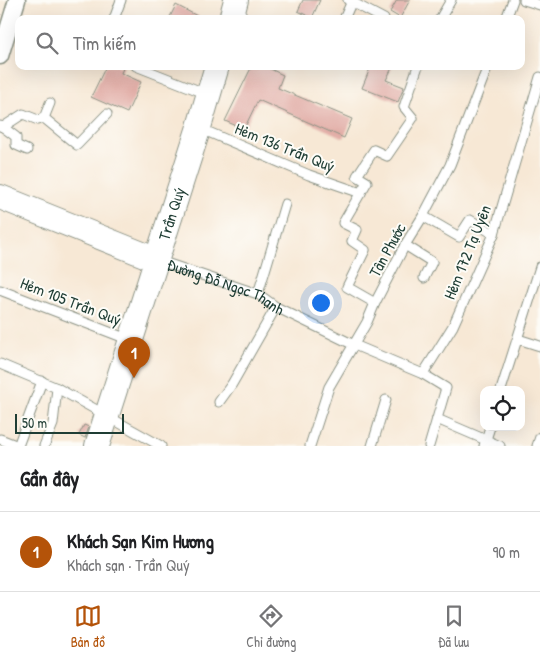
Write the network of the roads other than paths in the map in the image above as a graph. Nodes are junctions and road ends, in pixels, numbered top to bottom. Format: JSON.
{"nodes":[{"id":1,"x":17,"y":0,"type":"edge"},
{"id":2,"x":121,"y":0,"type":"edge"},
{"id":3,"x":236,"y":0,"type":"edge"},
{"id":4,"x":451,"y":0,"type":"edge"},
{"id":5,"x":513,"y":0,"type":"edge"},
{"id":6,"x":524,"y":0,"type":"edge"},
{"id":7,"x":350,"y":1,"type":"edge"},
{"id":8,"x":540,"y":6,"type":"edge"},
{"id":9,"x":15,"y":15,"type":"edge"},
{"id":10,"x":115,"y":15,"type":"edge"},
{"id":11,"x":232,"y":15,"type":"edge"},
{"id":12,"x":345,"y":15,"type":"edge"},
{"id":13,"x":376,"y":15,"type":"edge"},
{"id":14,"x":442,"y":15,"type":"edge"},
{"id":15,"x":507,"y":15,"type":"edge"},
{"id":16,"x":15,"y":19,"type":"edge"},
{"id":17,"x":2,"y":45,"type":"edge"},
{"id":18,"x":146,"y":70,"type":"edge"},
{"id":19,"x":216,"y":70,"type":"edge"},
{"id":20,"x":417,"y":70,"type":"edge"},
{"id":21,"x":486,"y":70,"type":"edge"},
{"id":22,"x":540,"y":76,"type":"edge"},
{"id":23,"x":209,"y":95,"type":"junction"},
{"id":24,"x":50,"y":103,"type":"dead end"},
{"id":25,"x":107,"y":114,"type":"dead end"},
{"id":26,"x":44,"y":118,"type":"junction"},
{"id":27,"x":2,"y":126,"type":"edge"},
{"id":28,"x":199,"y":128,"type":"junction"},
{"id":29,"x":27,"y":150,"type":"dead end"},
{"id":30,"x":360,"y":193,"type":"junction"},
{"id":31,"x":0,"y":198,"type":"edge"},
{"id":32,"x":285,"y":204,"type":"dead end"},
{"id":33,"x":423,"y":216,"type":"junction"},
{"id":34,"x":494,"y":234,"type":"junction"},
{"id":35,"x":405,"y":245,"type":"junction"},
{"id":36,"x":157,"y":260,"type":"junction"},
{"id":37,"x":540,"y":267,"type":"edge"},
{"id":38,"x":424,"y":278,"type":"dead end"},
{"id":39,"x":0,"y":290,"type":"edge"},
{"id":40,"x":258,"y":294,"type":"junction"},
{"id":41,"x":375,"y":303,"type":"junction"},
{"id":42,"x":276,"y":307,"type":"junction"},
{"id":43,"x":518,"y":339,"type":"junction"},
{"id":44,"x":131,"y":340,"type":"junction"},
{"id":45,"x":352,"y":344,"type":"junction"},
{"id":46,"x":540,"y":346,"type":"edge"},
{"id":47,"x":0,"y":364,"type":"edge"},
{"id":48,"x":423,"y":374,"type":"junction"},
{"id":49,"x":42,"y":381,"type":"junction"},
{"id":50,"x":503,"y":386,"type":"edge"},
{"id":51,"x":57,"y":388,"type":"junction"},
{"id":52,"x":386,"y":400,"type":"dead end"},
{"id":53,"x":219,"y":402,"type":"dead end"},
{"id":54,"x":107,"y":416,"type":"junction"},
{"id":55,"x":437,"y":419,"type":"junction"},
{"id":56,"x":489,"y":431,"type":"edge"},
{"id":57,"x":540,"y":437,"type":"edge"},
{"id":58,"x":0,"y":439,"type":"edge"},
{"id":59,"x":485,"y":443,"type":"edge"},
{"id":60,"x":18,"y":446,"type":"edge"},
{"id":61,"x":44,"y":446,"type":"edge"},
{"id":62,"x":97,"y":446,"type":"edge"},
{"id":63,"x":161,"y":446,"type":"edge"},
{"id":64,"x":310,"y":446,"type":"edge"},
{"id":65,"x":372,"y":446,"type":"edge"},
{"id":66,"x":429,"y":446,"type":"edge"},
{"id":67,"x":500,"y":446,"type":"edge"},
{"id":68,"x":537,"y":446,"type":"edge"}],
"edges":[{"from":1,"to":9,"type":"street"},
{"from":2,"to":10,"type":"lane"},
{"from":3,"to":11,"type":"street"},
{"from":4,"to":14,"type":"lane"},
{"from":5,"to":15,"type":"lane"},
{"from":6,"to":8,"type":"lane"},
{"from":7,"to":12,"type":"lane"},
{"from":7,"to":13,"type":"lane"},
{"from":16,"to":17,"type":"street"},
{"from":18,"to":23,"type":"lane"},
{"from":19,"to":23,"type":"street","name":"Trần Quý"},
{"from":20,"to":30,"type":"lane"},
{"from":21,"to":33,"type":"lane","name":"Tân Phước"},
{"from":22,"to":34,"type":"lane","name":"Hẻm 172 Tạ Uyên"},
{"from":23,"to":28,"type":"street","name":"Trần Quý"},
{"from":24,"to":26,"type":"lane"},
{"from":25,"to":26,"type":"lane"},
{"from":26,"to":27,"type":"lane"},
{"from":27,"to":29,"type":"lane"},
{"from":28,"to":30,"type":"lane","name":"Hẻm 136 Trần Quý"},
{"from":28,"to":36,"type":"street","name":"Trần Quý"},
{"from":30,"to":41,"type":"lane"},
{"from":31,"to":36,"type":"street","name":"Đường Đỗ Ngọc Thạnh"},
{"from":32,"to":40,"type":"lane"},
{"from":33,"to":34,"type":"lane"},
{"from":33,"to":35,"type":"lane","name":"Tân Phước"},
{"from":34,"to":48,"type":"lane","name":"Hẻm 172 Tạ Uyên"},
{"from":35,"to":38,"type":"lane"},
{"from":35,"to":41,"type":"lane","name":"Tân Phước"},
{"from":36,"to":40,"type":"lane","name":"Đường Đỗ Ngọc Thạnh"},
{"from":36,"to":44,"type":"street","name":"Trần Quý"},
{"from":37,"to":43,"type":"lane"},
{"from":39,"to":44,"type":"lane","name":"Hẻm 105 Trần Quý"},
{"from":40,"to":42,"type":"lane","name":"Đường Đỗ Ngọc Thạnh"},
{"from":41,"to":45,"type":"lane","name":"Tân Phước"},
{"from":42,"to":45,"type":"lane","name":"Đường Đỗ Ngọc Thạnh"},
{"from":42,"to":53,"type":"lane"},
{"from":43,"to":46,"type":"lane"},
{"from":43,"to":50,"type":"lane"},
{"from":44,"to":54,"type":"street","name":"Trần Quý"},
{"from":45,"to":48,"type":"lane","name":"Đường Đỗ Ngọc Thạnh"},
{"from":45,"to":64,"type":"lane","name":"Tân Phước"},
{"from":47,"to":49,"type":"lane"},
{"from":48,"to":55,"type":"lane","name":"Đường Đỗ Ngọc Thạnh"},
{"from":49,"to":51,"type":"lane"},
{"from":49,"to":60,"type":"lane"},
{"from":51,"to":54,"type":"lane"},
{"from":51,"to":61,"type":"lane"},
{"from":52,"to":65,"type":"lane"},
{"from":54,"to":62,"type":"street","name":"Trần Quý"},
{"from":54,"to":63,"type":"lane"},
{"from":55,"to":59,"type":"lane"},
{"from":55,"to":66,"type":"lane"},
{"from":56,"to":59,"type":"lane"},
{"from":57,"to":68,"type":"lane"},
{"from":58,"to":60,"type":"lane"},
{"from":59,"to":67,"type":"lane"}]}
